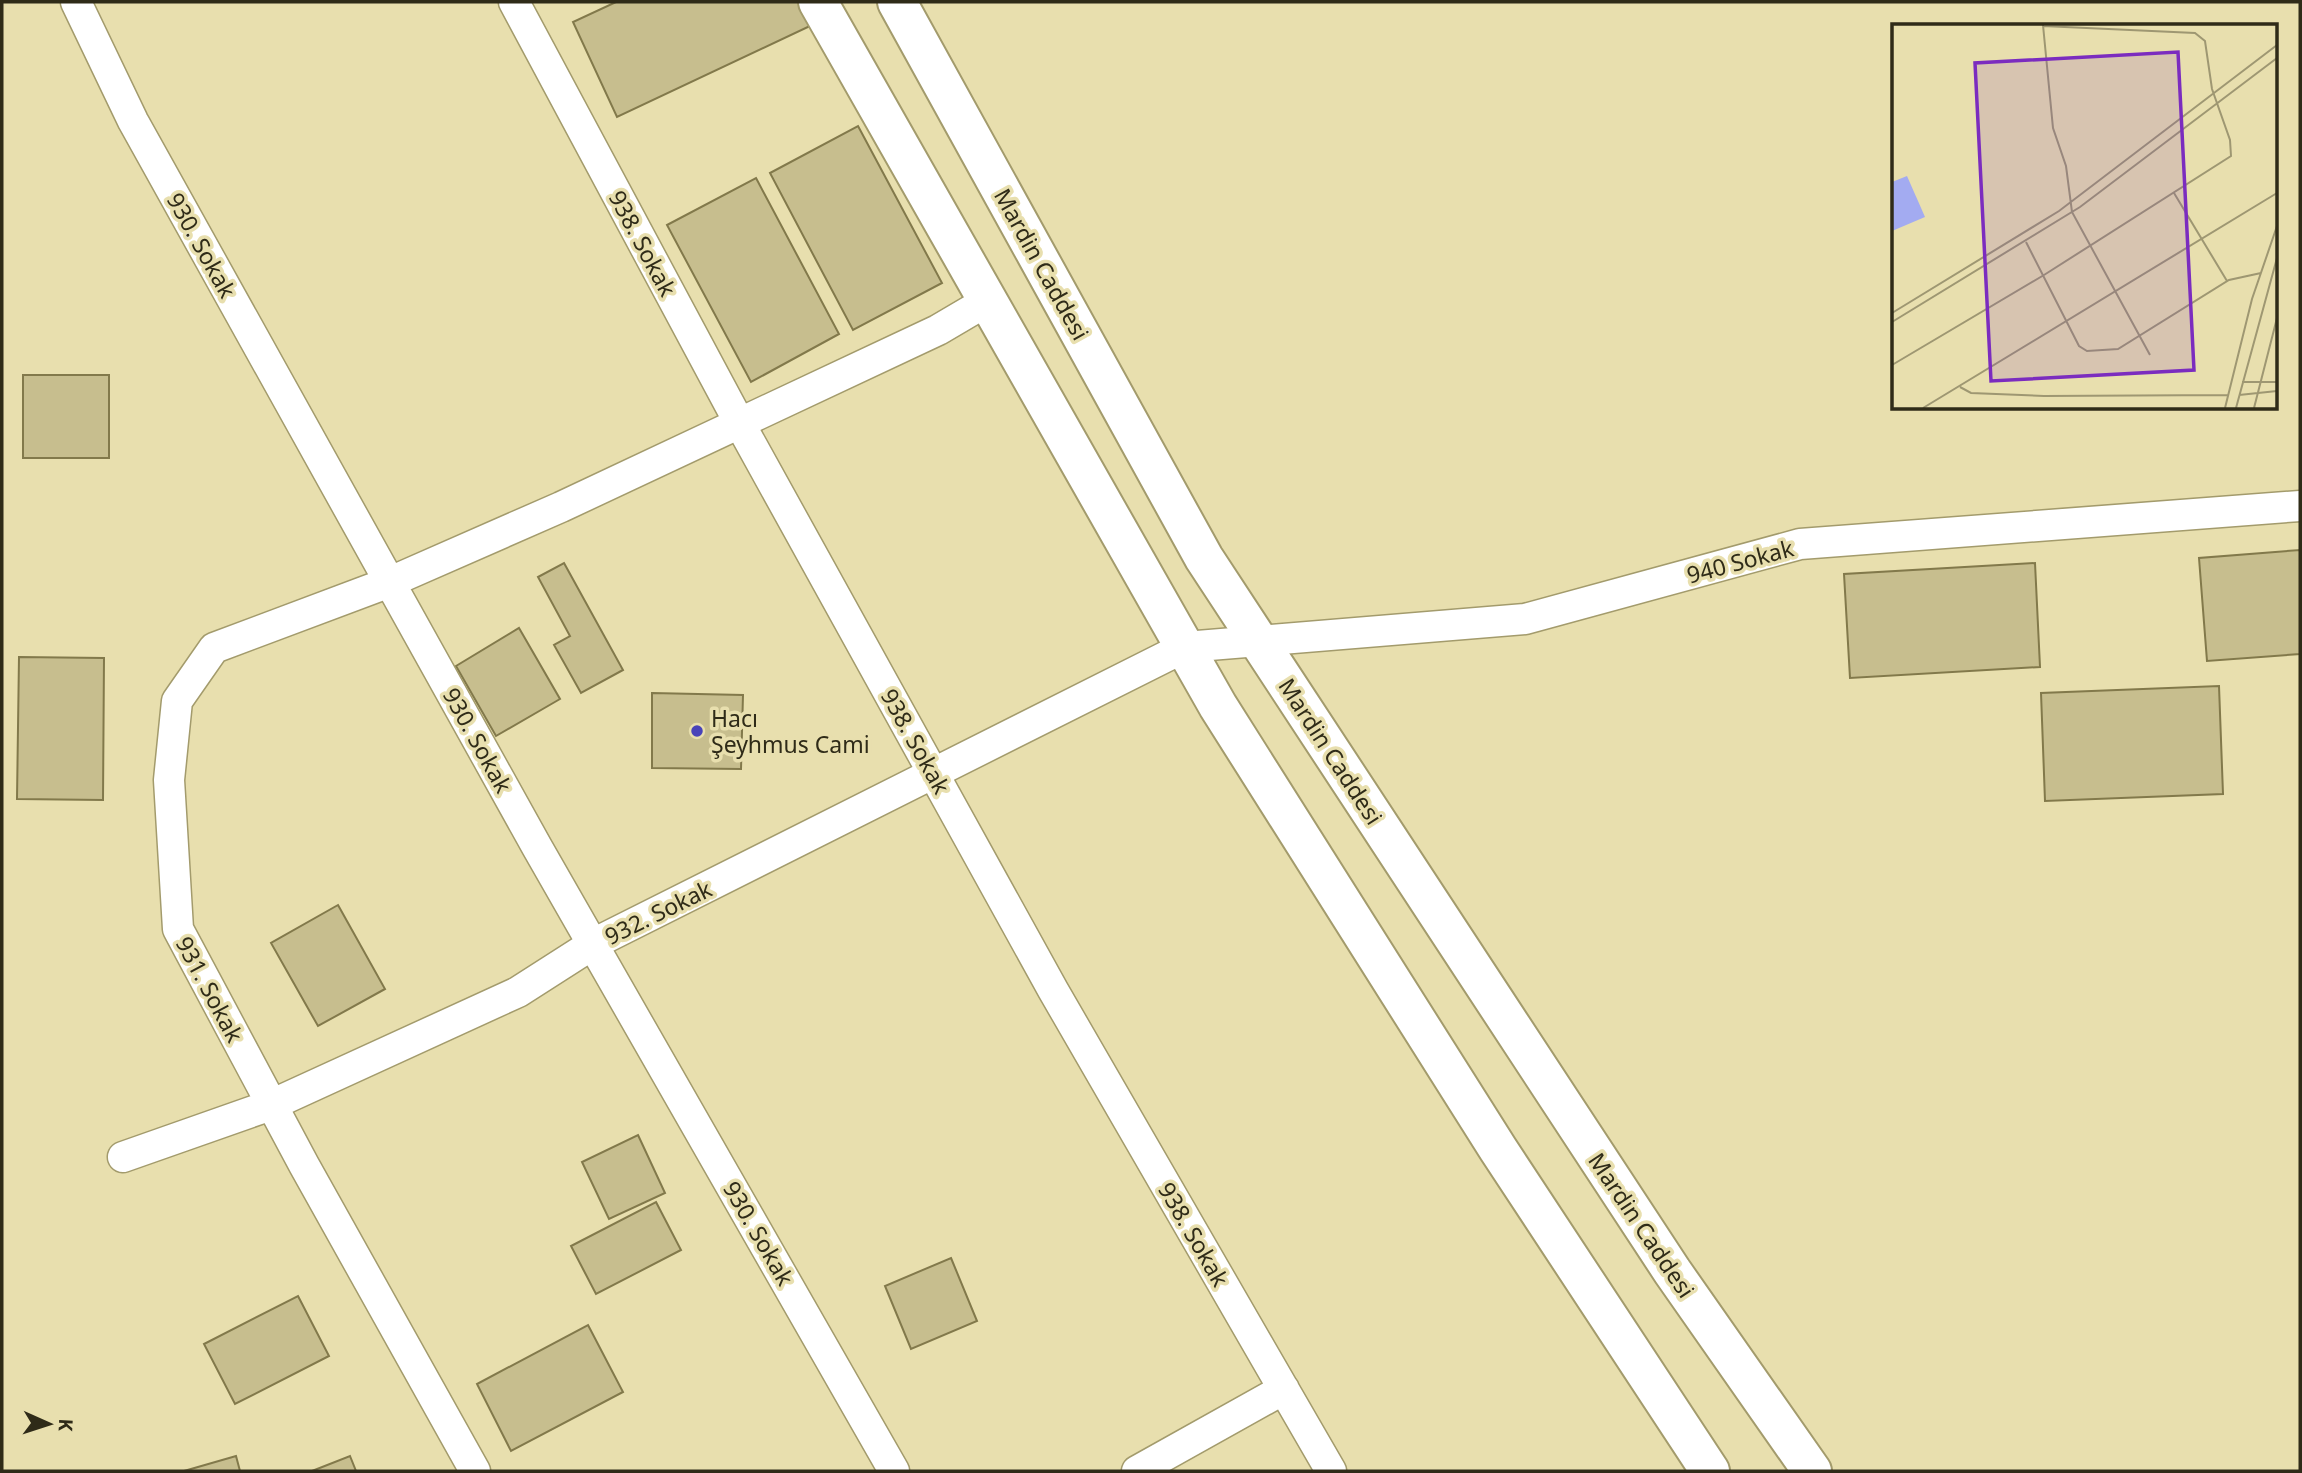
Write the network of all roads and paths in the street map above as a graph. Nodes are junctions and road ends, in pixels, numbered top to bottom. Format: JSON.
{"nodes":[{"id":1,"x":76,"y":2,"type":"edge"},
{"id":2,"x":514,"y":2,"type":"edge"},
{"id":3,"x":818,"y":2,"type":"edge"},
{"id":4,"x":897,"y":2,"type":"edge"},
{"id":5,"x":989,"y":300,"type":"junction"},
{"id":6,"x":740,"y":424,"type":"junction"},
{"id":7,"x":2300,"y":506,"type":"edge"},
{"id":8,"x":390,"y":582,"type":"junction"},
{"id":9,"x":1260,"y":643,"type":"junction"},
{"id":10,"x":1185,"y":648,"type":"junction"},
{"id":11,"x":934,"y":775,"type":"junction"},
{"id":12,"x":593,"y":944,"type":"junction"},
{"id":13,"x":271,"y":1105,"type":"junction"},
{"id":14,"x":123,"y":1157,"type":"dead end"},
{"id":15,"x":1284,"y":1390,"type":"junction"},
{"id":16,"x":475,"y":1471,"type":"edge"},
{"id":17,"x":894,"y":1471,"type":"edge"},
{"id":18,"x":1137,"y":1471,"type":"edge"},
{"id":19,"x":1331,"y":1471,"type":"edge"},
{"id":20,"x":1710,"y":1471,"type":"edge"},
{"id":21,"x":1812,"y":1471,"type":"edge"}],
"edges":[{"from":1,"to":8,"type":"street","name":"930. Sokak"},
{"from":2,"to":6,"type":"street","name":"938. Sokak"},
{"from":3,"to":5,"type":"main road"},
{"from":4,"to":9,"type":"main road","name":"Mardin Caddesi"},
{"from":5,"to":6,"type":"street","name":"931. Sokak"},
{"from":5,"to":10,"type":"main road"},
{"from":6,"to":8,"type":"street","name":"931. Sokak"},
{"from":6,"to":11,"type":"street","name":"938. Sokak"},
{"from":7,"to":9,"type":"street","name":"940 Sokak"},
{"from":8,"to":12,"type":"street","name":"930. Sokak"},
{"from":8,"to":13,"type":"street","name":"931. Sokak"},
{"from":9,"to":10,"type":"street","name":"940 Sokak"},
{"from":9,"to":21,"type":"main road","name":"Mardin Caddesi"},
{"from":10,"to":11,"type":"street","name":"932. Sokak"},
{"from":10,"to":20,"type":"main road"},
{"from":11,"to":12,"type":"street","name":"932. Sokak"},
{"from":11,"to":15,"type":"street","name":"938. Sokak"},
{"from":12,"to":13,"type":"street","name":"932. Sokak"},
{"from":12,"to":17,"type":"street","name":"930. Sokak"},
{"from":13,"to":14,"type":"street","name":"932. Sokak"},
{"from":13,"to":16,"type":"street","name":"931. Sokak"},
{"from":15,"to":18,"type":"street"},
{"from":15,"to":19,"type":"street","name":"938. Sokak"}]}
